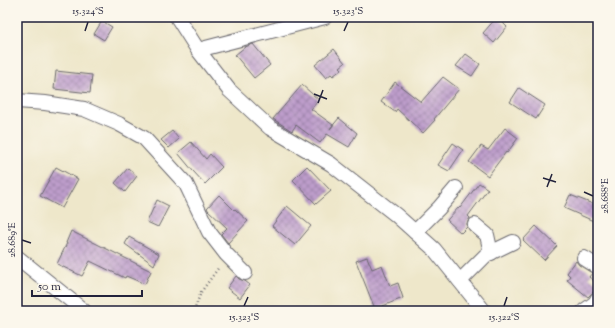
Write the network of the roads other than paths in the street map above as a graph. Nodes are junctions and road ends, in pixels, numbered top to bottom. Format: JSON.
{"nodes":[{"id":1,"x":177,"y":17,"type":"edge"},
{"id":2,"x":325,"y":17,"type":"edge"},
{"id":3,"x":198,"y":50,"type":"junction"},
{"id":4,"x":17,"y":101,"type":"edge"},
{"id":5,"x":456,"y":188,"type":"dead end"},
{"id":6,"x":475,"y":225,"type":"dead end"},
{"id":7,"x":415,"y":232,"type":"junction"},
{"id":8,"x":513,"y":242,"type":"dead end"},
{"id":9,"x":491,"y":253,"type":"junction"},
{"id":10,"x":17,"y":257,"type":"edge"},
{"id":11,"x":584,"y":258,"type":"dead end"},
{"id":12,"x":598,"y":267,"type":"edge"},
{"id":13,"x":246,"y":273,"type":"dead end"},
{"id":14,"x":460,"y":281,"type":"junction"},
{"id":15,"x":598,"y":298,"type":"edge"},
{"id":16,"x":84,"y":311,"type":"edge"},
{"id":17,"x":484,"y":311,"type":"edge"},
{"id":18,"x":584,"y":311,"type":"edge"}],
"edges":[{"from":1,"to":3,"type":"street"},
{"from":2,"to":3,"type":"street"},
{"from":3,"to":7,"type":"street"},
{"from":4,"to":13,"type":"street"},
{"from":5,"to":7,"type":"street"},
{"from":6,"to":9,"type":"street"},
{"from":7,"to":14,"type":"street"},
{"from":8,"to":9,"type":"street"},
{"from":9,"to":14,"type":"street"},
{"from":10,"to":16,"type":"street"},
{"from":11,"to":12,"type":"street"},
{"from":14,"to":17,"type":"street"},
{"from":15,"to":18,"type":"street"}]}
